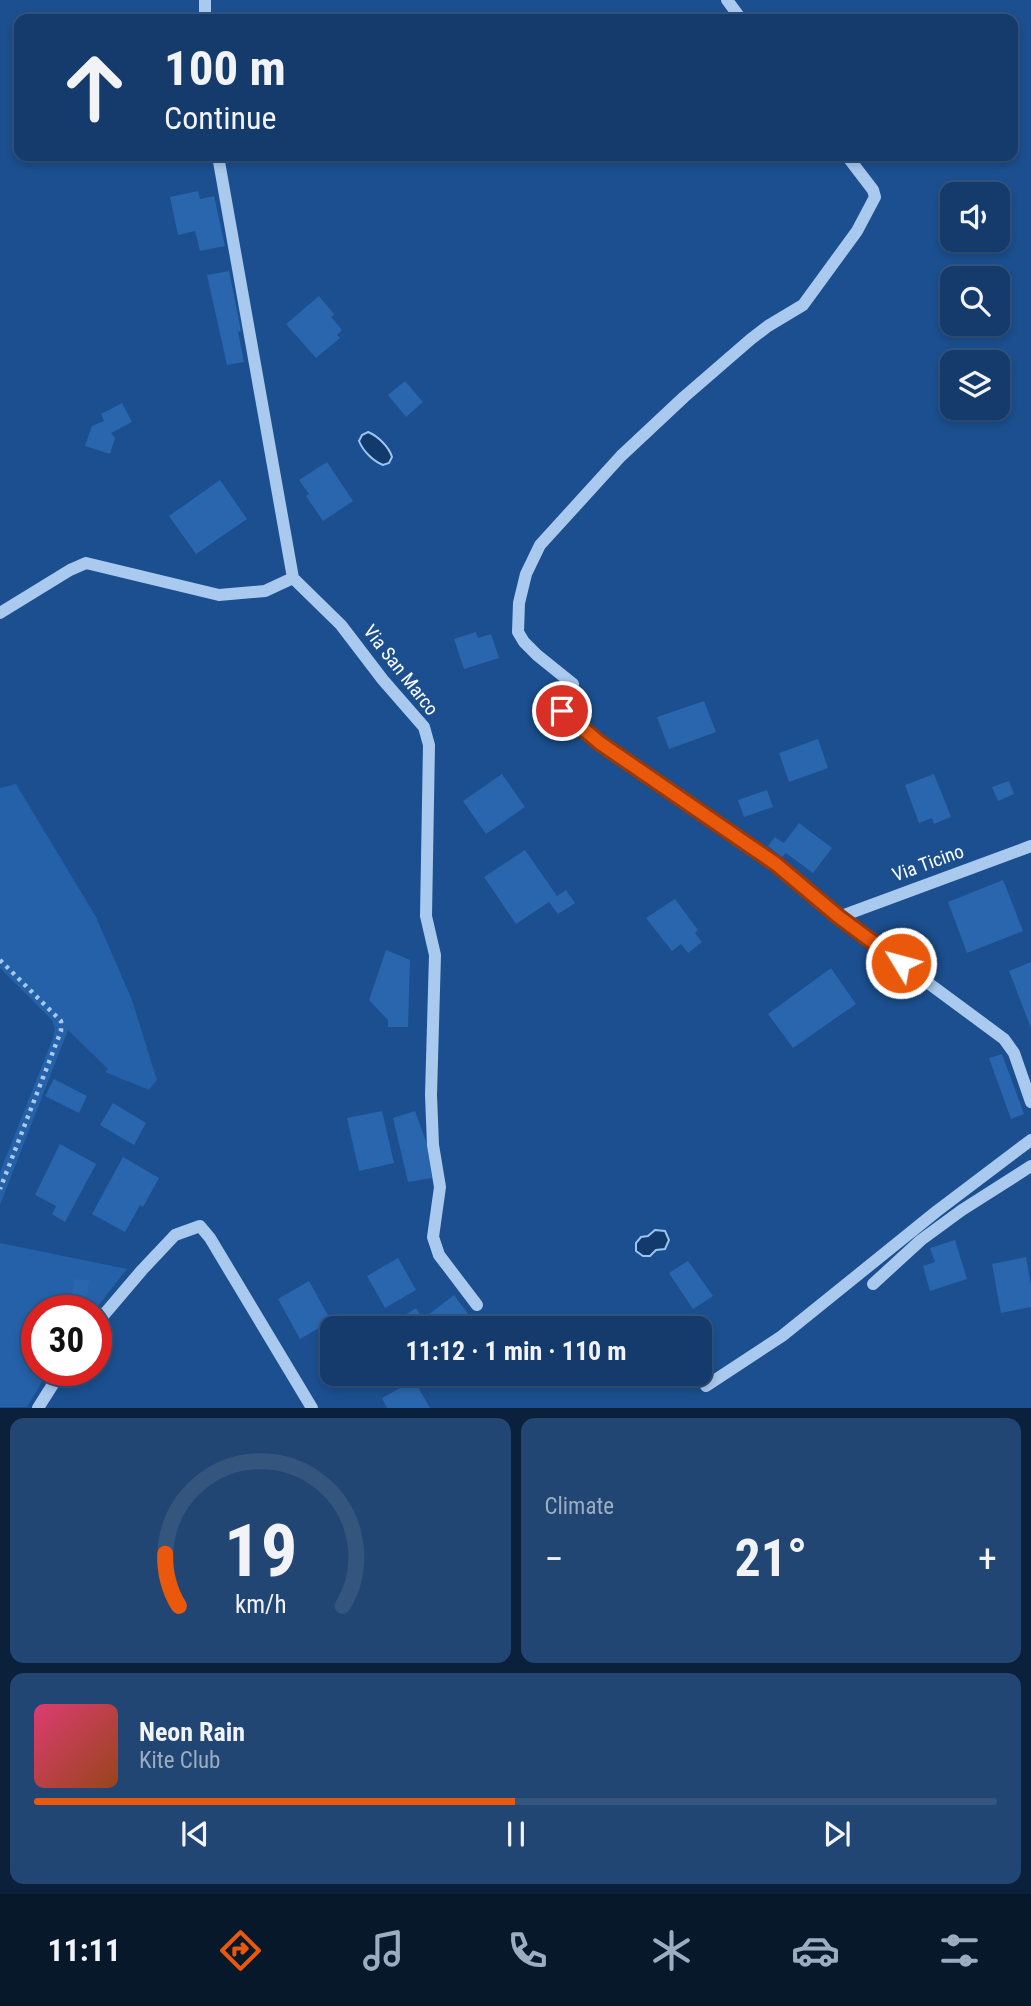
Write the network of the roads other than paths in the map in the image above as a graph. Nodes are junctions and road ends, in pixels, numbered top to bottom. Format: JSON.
{"nodes":[{"id":1,"x":219,"y":161,"type":"edge"},
{"id":2,"x":851,"y":161,"type":"edge"},
{"id":3,"x":293,"y":578,"type":"junction"},
{"id":4,"x":0,"y":613,"type":"edge"},
{"id":5,"x":1031,"y":846,"type":"edge"},
{"id":6,"x":839,"y":917,"type":"junction"},
{"id":7,"x":1031,"y":1102,"type":"edge"},
{"id":8,"x":1031,"y":1140,"type":"edge"},
{"id":9,"x":1031,"y":1166,"type":"edge"},
{"id":10,"x":873,"y":1284,"type":"dead end"},
{"id":11,"x":112,"y":1305,"type":"edge"},
{"id":12,"x":477,"y":1305,"type":"dead end"},
{"id":13,"x":712,"y":1382,"type":"edge"},
{"id":14,"x":52,"y":1386,"type":"edge"},
{"id":15,"x":38,"y":1408,"type":"edge"},
{"id":16,"x":312,"y":1408,"type":"edge"}],
"edges":[{"from":1,"to":3,"type":"street"},
{"from":2,"to":6,"type":"street"},
{"from":3,"to":4,"type":"street"},
{"from":3,"to":12,"type":"street","name":"Via San Marco"},
{"from":5,"to":6,"type":"street","name":"Via Ticino"},
{"from":6,"to":7,"type":"street"},
{"from":8,"to":13,"type":"street"},
{"from":9,"to":10,"type":"street"},
{"from":11,"to":16,"type":"street"},
{"from":14,"to":15,"type":"street"}]}
